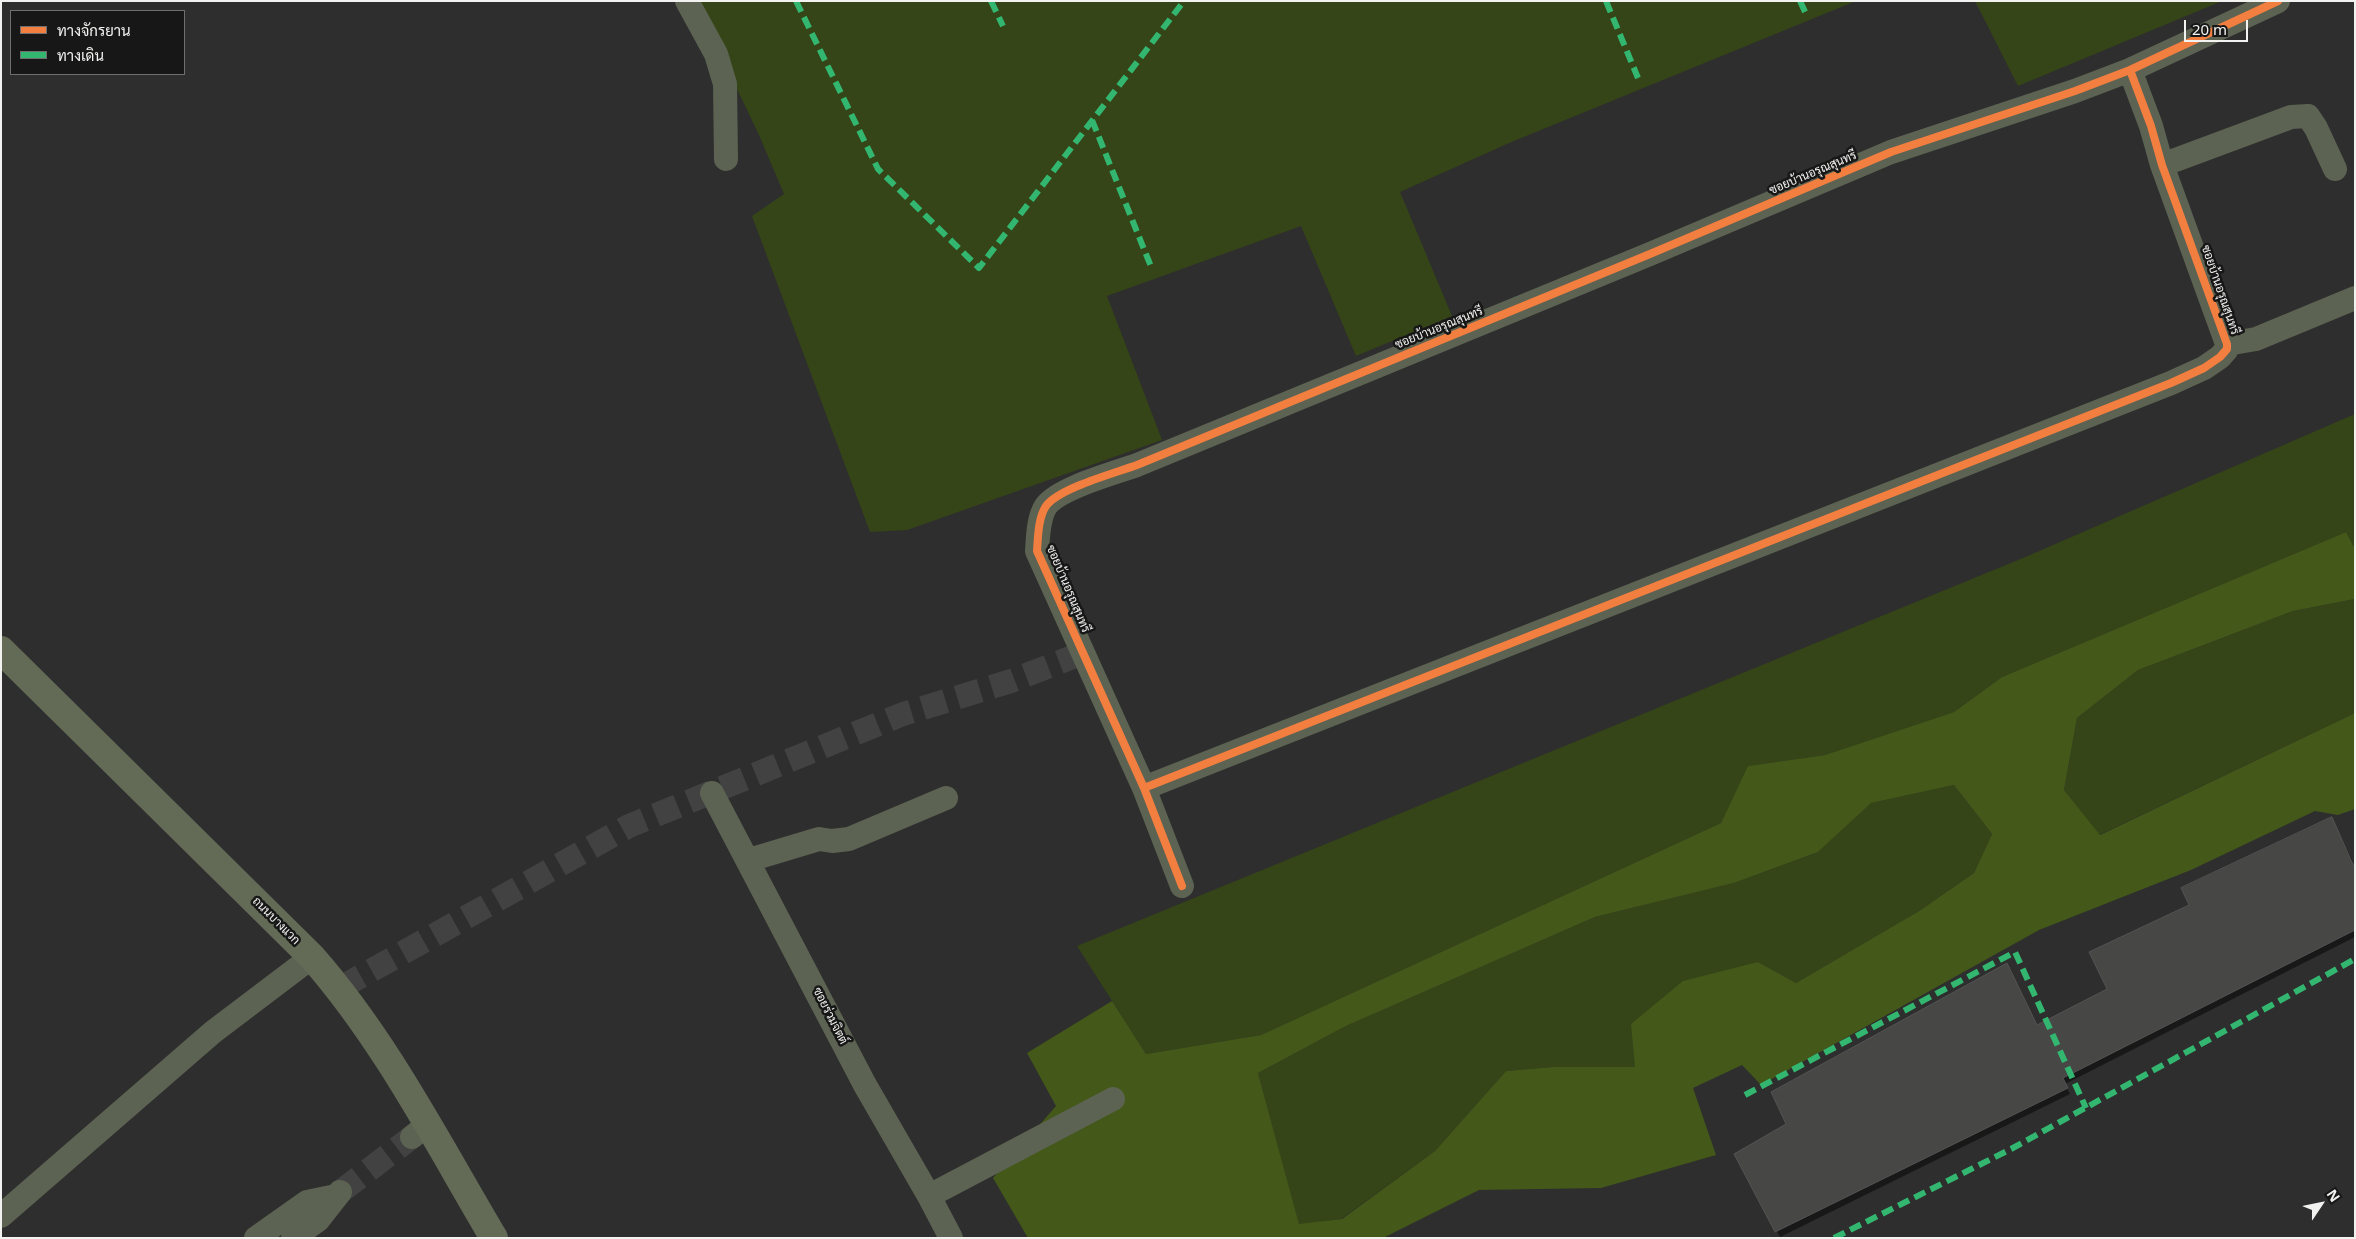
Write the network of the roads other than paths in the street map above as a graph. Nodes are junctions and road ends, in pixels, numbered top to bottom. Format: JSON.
{"nodes":[{"id":1,"x":687,"y":1,"type":"edge"},
{"id":2,"x":2278,"y":1,"type":"edge"},
{"id":3,"x":2130,"y":70,"type":"junction"},
{"id":4,"x":726,"y":159,"type":"dead end"},
{"id":5,"x":2162,"y":165,"type":"junction"},
{"id":6,"x":2335,"y":169,"type":"dead end"},
{"id":7,"x":2355,"y":298,"type":"edge"},
{"id":8,"x":2227,"y":344,"type":"junction"},
{"id":9,"x":1,"y":650,"type":"edge"},
{"id":10,"x":1144,"y":788,"type":"junction"},
{"id":11,"x":712,"y":793,"type":"dead end"},
{"id":12,"x":946,"y":798,"type":"dead end"},
{"id":13,"x":749,"y":860,"type":"junction"},
{"id":14,"x":1182,"y":886,"type":"dead end"},
{"id":15,"x":312,"y":957,"type":"junction"},
{"id":16,"x":1113,"y":1100,"type":"dead end"},
{"id":17,"x":929,"y":1196,"type":"junction"},
{"id":18,"x":1,"y":1216,"type":"edge"},
{"id":19,"x":256,"y":1238,"type":"edge"},
{"id":20,"x":293,"y":1238,"type":"edge"},
{"id":21,"x":494,"y":1238,"type":"edge"},
{"id":22,"x":951,"y":1238,"type":"edge"}],
"edges":[{"from":1,"to":4,"type":"street"},
{"from":2,"to":3,"type":"street","name":"ซอยบ้านอรุณสุนทรี"},
{"from":3,"to":5,"type":"street","name":"ซอยบ้านอรุณสุนทรี"},
{"from":3,"to":10,"type":"street","name":"ซอยบ้านอรุณสุนทรี"},
{"from":5,"to":6,"type":"street"},
{"from":5,"to":8,"type":"street","name":"ซอยบ้านอรุณสุนทรี"},
{"from":7,"to":8,"type":"street","name":"ซอยบ้านอรุณสุนทรี"},
{"from":8,"to":10,"type":"street","name":"ซอยบ้านอรุณสุนทรี"},
{"from":9,"to":15,"type":"main road","name":"ถนนบางแวก"},
{"from":10,"to":14,"type":"street","name":"ซอยบ้านอรุณสุนทรี"},
{"from":11,"to":13,"type":"street","name":"ซอยร่วมจิตต์"},
{"from":12,"to":13,"type":"street"},
{"from":13,"to":17,"type":"street","name":"ซอยร่วมจิตต์"},
{"from":15,"to":18,"type":"street"},
{"from":15,"to":21,"type":"main road","name":"ถนนบางแวก"},
{"from":16,"to":17,"type":"street"},
{"from":17,"to":22,"type":"street","name":"ซอยร่วมจิตต์"},
{"from":19,"to":20,"type":"street"}]}
